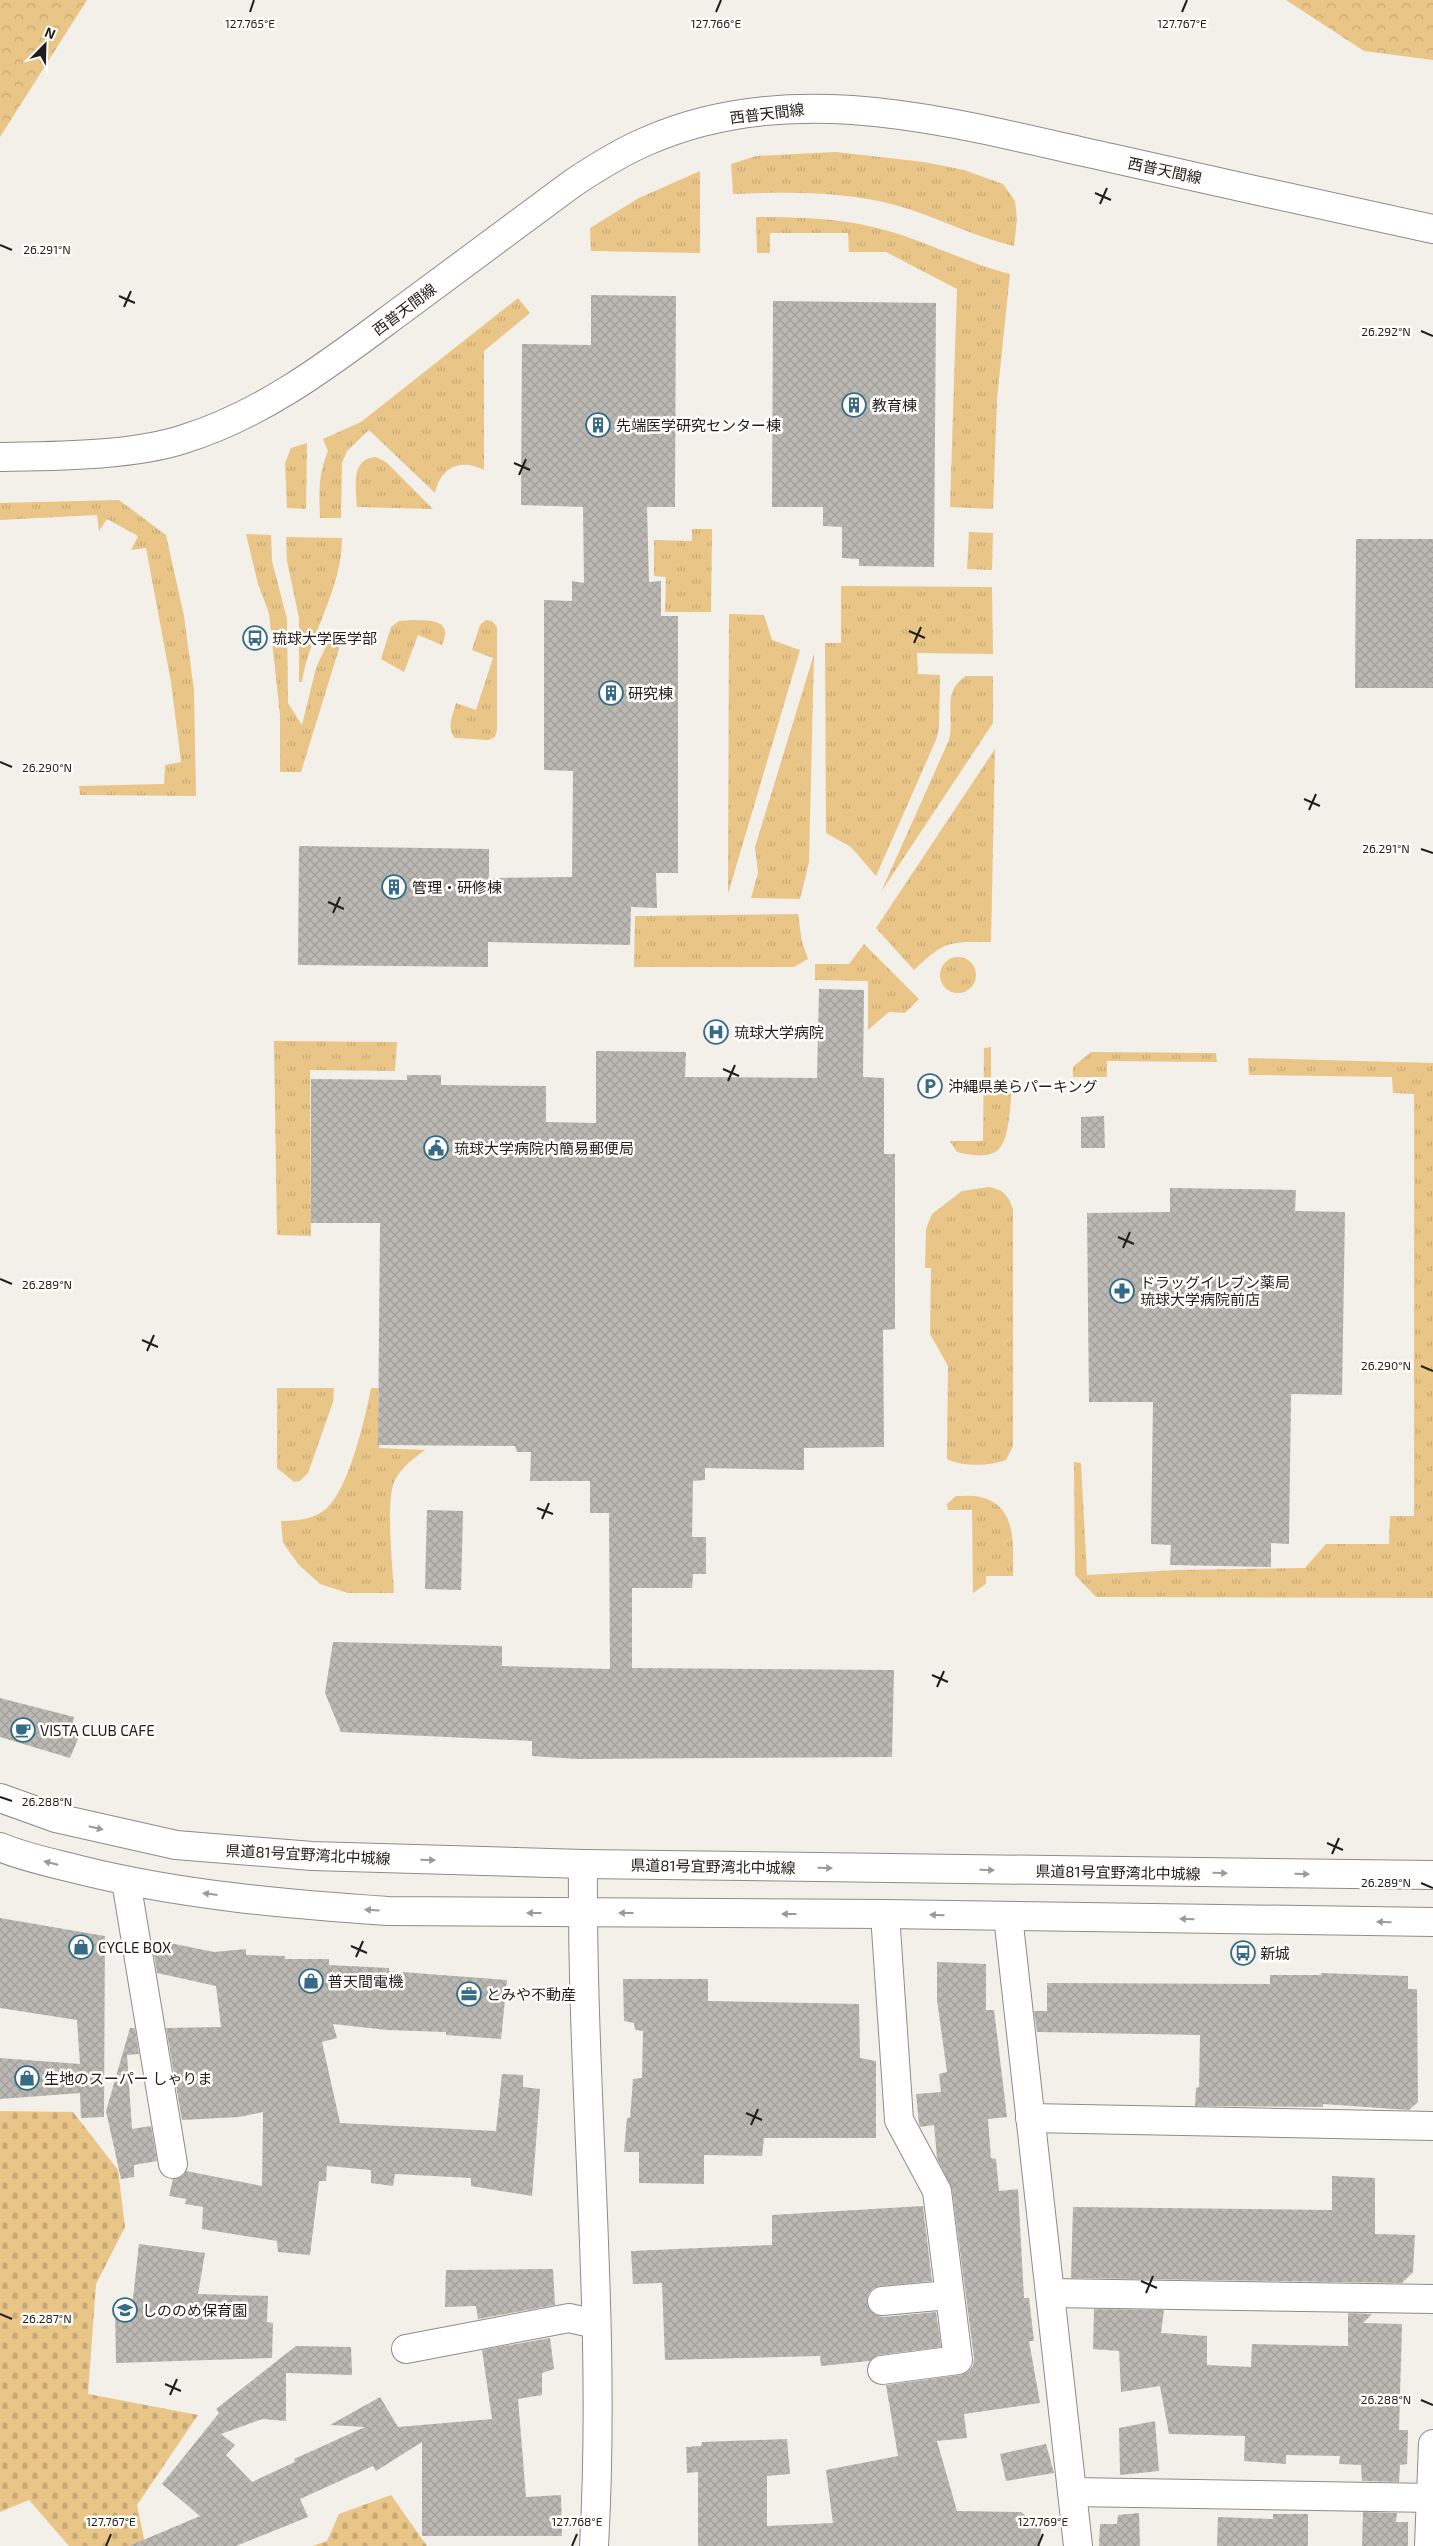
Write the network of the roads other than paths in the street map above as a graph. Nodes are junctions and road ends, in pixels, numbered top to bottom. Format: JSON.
{"nodes":[{"id":1,"x":1433,"y":229,"type":"edge"},
{"id":2,"x":0,"y":457,"type":"edge"},
{"id":3,"x":0,"y":1798,"type":"edge"},
{"id":4,"x":0,"y":1847,"type":"edge"},
{"id":5,"x":583,"y":1864,"type":"junction"},
{"id":6,"x":1433,"y":1875,"type":"edge"},
{"id":7,"x":126,"y":1882,"type":"junction"},
{"id":8,"x":583,"y":1913,"type":"junction"},
{"id":9,"x":885,"y":1914,"type":"junction"},
{"id":10,"x":1008,"y":1916,"type":"junction"},
{"id":11,"x":1433,"y":1922,"type":"edge"},
{"id":12,"x":1030,"y":2118,"type":"junction"},
{"id":13,"x":1433,"y":2126,"type":"edge"},
{"id":14,"x":173,"y":2164,"type":"dead end"},
{"id":15,"x":1050,"y":2293,"type":"junction"},
{"id":16,"x":949,"y":2295,"type":"junction"},
{"id":17,"x":1433,"y":2298,"type":"edge"},
{"id":18,"x":882,"y":2301,"type":"dead end"},
{"id":19,"x":596,"y":2324,"type":"junction"},
{"id":20,"x":406,"y":2349,"type":"dead end"},
{"id":21,"x":882,"y":2370,"type":"dead end"},
{"id":22,"x":1433,"y":2444,"type":"edge"},
{"id":23,"x":1072,"y":2492,"type":"junction"},
{"id":24,"x":1432,"y":2498,"type":"edge"},
{"id":25,"x":594,"y":2546,"type":"edge"},
{"id":26,"x":1078,"y":2546,"type":"edge"},
{"id":27,"x":1429,"y":2546,"type":"edge"}],
"edges":[{"from":1,"to":2,"type":"street","name":"西普天間線"},
{"from":3,"to":5,"type":"street","name":"県道81号宜野湾北中城線","one_way":true},
{"from":7,"to":4,"type":"street","one_way":true},
{"from":5,"to":6,"type":"street","name":"県道81号宜野湾北中城線","one_way":true},
{"from":5,"to":8,"type":"street"},
{"from":8,"to":7,"type":"street","one_way":true},
{"from":7,"to":14,"type":"street"},
{"from":9,"to":8,"type":"street","one_way":true},
{"from":8,"to":19,"type":"street"},
{"from":10,"to":9,"type":"street","one_way":true},
{"from":9,"to":16,"type":"street"},
{"from":11,"to":10,"type":"street","one_way":true},
{"from":10,"to":12,"type":"street"},
{"from":12,"to":13,"type":"street"},
{"from":12,"to":15,"type":"street"},
{"from":15,"to":17,"type":"street"},
{"from":15,"to":23,"type":"street"},
{"from":16,"to":18,"type":"street"},
{"from":16,"to":21,"type":"street"},
{"from":19,"to":20,"type":"street"},
{"from":19,"to":25,"type":"street"},
{"from":22,"to":24,"type":"street"},
{"from":23,"to":24,"type":"street"},
{"from":23,"to":26,"type":"street"},
{"from":24,"to":27,"type":"street"}]}
